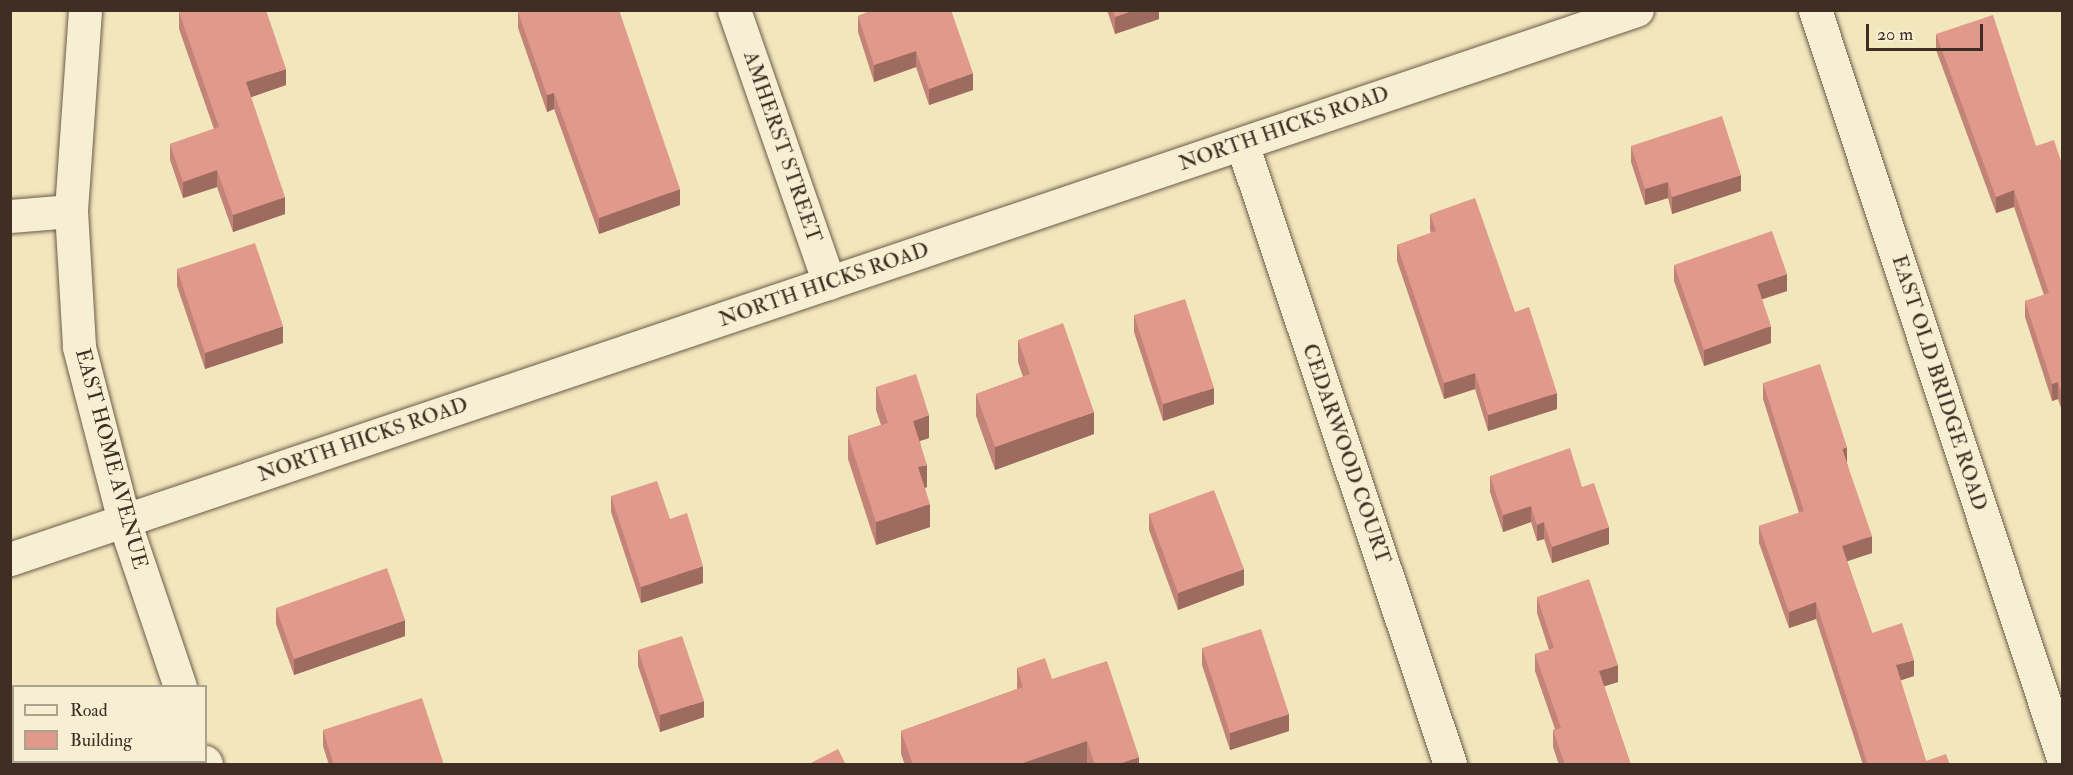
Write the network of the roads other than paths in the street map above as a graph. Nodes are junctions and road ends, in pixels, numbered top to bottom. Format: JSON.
{"nodes":[{"id":1,"x":85,"y":10,"type":"edge"},
{"id":2,"x":735,"y":10,"type":"edge"},
{"id":3,"x":1637,"y":10,"type":"edge"},
{"id":4,"x":1815,"y":10,"type":"edge"},
{"id":5,"x":1242,"y":144,"type":"junction"},
{"id":6,"x":71,"y":211,"type":"junction"},
{"id":7,"x":10,"y":216,"type":"edge"},
{"id":8,"x":830,"y":283,"type":"junction"},
{"id":9,"x":124,"y":521,"type":"junction"},
{"id":10,"x":10,"y":559,"type":"edge"},
{"id":11,"x":179,"y":685,"type":"edge"},
{"id":12,"x":2062,"y":755,"type":"edge"},
{"id":13,"x":1450,"y":765,"type":"edge"}],
"edges":[{"from":1,"to":6,"type":"street","name":"EAST HOME AVENUE"},
{"from":2,"to":8,"type":"street","name":"AMHERST STREET"},
{"from":3,"to":5,"type":"street","name":"NORTH HICKS ROAD"},
{"from":4,"to":12,"type":"street","name":"EAST OLD BRIDGE ROAD"},
{"from":5,"to":8,"type":"street","name":"NORTH HICKS ROAD"},
{"from":5,"to":13,"type":"street","name":"CEDARWOOD COURT"},
{"from":6,"to":7,"type":"street"},
{"from":6,"to":9,"type":"street","name":"EAST HOME AVENUE"},
{"from":8,"to":9,"type":"street","name":"NORTH HICKS ROAD"},
{"from":9,"to":10,"type":"street","name":"NORTH HICKS ROAD"},
{"from":9,"to":11,"type":"street","name":"EAST HOME AVENUE"}]}
